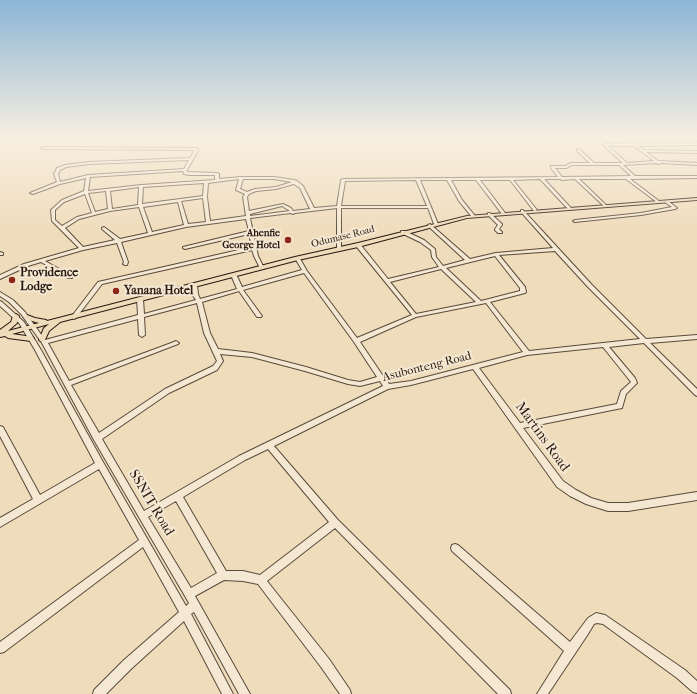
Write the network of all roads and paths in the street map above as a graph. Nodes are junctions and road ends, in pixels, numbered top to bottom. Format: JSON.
{"nodes":[{"id":1,"x":58,"y":169,"type":"edge"},
{"id":2,"x":554,"y":169,"type":"edge"},
{"id":3,"x":626,"y":169,"type":"edge"},
{"id":4,"x":185,"y":170,"type":"joint"},
{"id":5,"x":88,"y":176,"type":"junction"},
{"id":6,"x":697,"y":177,"type":"edge"},
{"id":7,"x":241,"y":178,"type":"junction"},
{"id":8,"x":268,"y":178,"type":"junction"},
{"id":9,"x":627,"y":178,"type":"junction"},
{"id":10,"x":635,"y":178,"type":"junction"},
{"id":11,"x":511,"y":179,"type":"junction"},
{"id":12,"x":542,"y":179,"type":"junction"},
{"id":13,"x":562,"y":179,"type":"junction"},
{"id":14,"x":577,"y":179,"type":"junction"},
{"id":15,"x":418,"y":180,"type":"junction"},
{"id":16,"x":449,"y":180,"type":"junction"},
{"id":17,"x":478,"y":180,"type":"junction"},
{"id":18,"x":217,"y":181,"type":"junction"},
{"id":19,"x":206,"y":182,"type":"junction"},
{"id":20,"x":296,"y":182,"type":"junction"},
{"id":21,"x":59,"y":184,"type":"junction"},
{"id":22,"x":141,"y":186,"type":"junction"},
{"id":23,"x":108,"y":189,"type":"junction"},
{"id":24,"x":261,"y":190,"type":"junction"},
{"id":25,"x":86,"y":192,"type":"junction"},
{"id":26,"x":32,"y":193,"type":"dead end"},
{"id":27,"x":247,"y":193,"type":"junction"},
{"id":28,"x":206,"y":197,"type":"junction"},
{"id":29,"x":697,"y":199,"type":"edge"},
{"id":30,"x":179,"y":200,"type":"junction"},
{"id":31,"x":658,"y":202,"type":"junction"},
{"id":32,"x":667,"y":202,"type":"junction"},
{"id":33,"x":140,"y":205,"type":"junction"},
{"id":34,"x":605,"y":206,"type":"junction"},
{"id":35,"x":339,"y":207,"type":"junction"},
{"id":36,"x":429,"y":207,"type":"junction"},
{"id":37,"x":569,"y":208,"type":"junction"},
{"id":38,"x":110,"y":210,"type":"junction"},
{"id":39,"x":313,"y":210,"type":"junction"},
{"id":40,"x":535,"y":210,"type":"junction"},
{"id":41,"x":522,"y":211,"type":"junction"},
{"id":42,"x":294,"y":212,"type":"junction"},
{"id":43,"x":503,"y":213,"type":"junction"},
{"id":44,"x":94,"y":214,"type":"junction"},
{"id":45,"x":489,"y":214,"type":"junction"},
{"id":46,"x":248,"y":215,"type":"junction"},
{"id":47,"x":472,"y":216,"type":"junction"},
{"id":48,"x":575,"y":221,"type":"dead end"},
{"id":49,"x":208,"y":222,"type":"junction"},
{"id":50,"x":433,"y":224,"type":"junction"},
{"id":51,"x":186,"y":226,"type":"junction"},
{"id":52,"x":62,"y":228,"type":"junction"},
{"id":53,"x":104,"y":228,"type":"dead end"},
{"id":54,"x":251,"y":232,"type":"junction"},
{"id":55,"x":403,"y":232,"type":"junction"},
{"id":56,"x":500,"y":232,"type":"dead end"},
{"id":57,"x":150,"y":234,"type":"junction"},
{"id":58,"x":119,"y":242,"type":"junction"},
{"id":59,"x":358,"y":245,"type":"junction"},
{"id":60,"x":185,"y":248,"type":"dead end"},
{"id":61,"x":255,"y":248,"type":"junction"},
{"id":62,"x":82,"y":249,"type":"junction"},
{"id":63,"x":339,"y":249,"type":"junction"},
{"id":64,"x":557,"y":249,"type":"junction"},
{"id":65,"x":496,"y":254,"type":"junction"},
{"id":66,"x":297,"y":258,"type":"junction"},
{"id":67,"x":468,"y":260,"type":"junction"},
{"id":68,"x":42,"y":261,"type":"junction"},
{"id":69,"x":125,"y":264,"type":"dead end"},
{"id":70,"x":442,"y":267,"type":"junction"},
{"id":71,"x":262,"y":268,"type":"junction"},
{"id":72,"x":305,"y":271,"type":"junction"},
{"id":73,"x":234,"y":275,"type":"junction"},
{"id":74,"x":0,"y":277,"type":"edge"},
{"id":75,"x":70,"y":277,"type":"dead end"},
{"id":76,"x":388,"y":281,"type":"junction"},
{"id":77,"x":194,"y":285,"type":"junction"},
{"id":78,"x":240,"y":289,"type":"junction"},
{"id":79,"x":0,"y":294,"type":"edge"},
{"id":80,"x":140,"y":298,"type":"junction"},
{"id":81,"x":199,"y":301,"type":"junction"},
{"id":82,"x":487,"y":301,"type":"junction"},
{"id":83,"x":0,"y":303,"type":"edge"},
{"id":84,"x":480,"y":303,"type":"junction"},
{"id":85,"x":16,"y":316,"type":"junction"},
{"id":86,"x":142,"y":316,"type":"junction"},
{"id":87,"x":259,"y":316,"type":"dead end"},
{"id":88,"x":415,"y":316,"type":"junction"},
{"id":89,"x":27,"y":317,"type":"junction"},
{"id":90,"x":74,"y":317,"type":"junction"},
{"id":91,"x":60,"y":320,"type":"junction"},
{"id":92,"x":33,"y":326,"type":"junction"},
{"id":93,"x":24,"y":329,"type":"junction"},
{"id":94,"x":0,"y":335,"type":"edge"},
{"id":95,"x":142,"y":335,"type":"dead end"},
{"id":96,"x":697,"y":337,"type":"edge"},
{"id":97,"x":31,"y":339,"type":"junction"},
{"id":98,"x":43,"y":340,"type":"junction"},
{"id":99,"x":644,"y":340,"type":"junction"},
{"id":100,"x":356,"y":341,"type":"junction"},
{"id":101,"x":176,"y":343,"type":"dead end"},
{"id":102,"x":604,"y":345,"type":"junction"},
{"id":103,"x":216,"y":350,"type":"junction"},
{"id":104,"x":527,"y":353,"type":"junction"},
{"id":105,"x":475,"y":367,"type":"junction"},
{"id":106,"x":382,"y":378,"type":"junction"},
{"id":107,"x":67,"y":384,"type":"junction"},
{"id":108,"x":387,"y":387,"type":"junction"},
{"id":109,"x":697,"y":393,"type":"edge"},
{"id":110,"x":519,"y":426,"type":"junction"},
{"id":111,"x":0,"y":429,"type":"edge"},
{"id":112,"x":97,"y":438,"type":"junction"},
{"id":113,"x":269,"y":445,"type":"junction"},
{"id":114,"x":100,"y":464,"type":"junction"},
{"id":115,"x":178,"y":496,"type":"junction"},
{"id":116,"x":697,"y":496,"type":"edge"},
{"id":117,"x":38,"y":500,"type":"junction"},
{"id":118,"x":143,"y":516,"type":"junction"},
{"id":119,"x":0,"y":523,"type":"edge"},
{"id":120,"x":335,"y":523,"type":"junction"},
{"id":121,"x":144,"y":541,"type":"junction"},
{"id":122,"x":456,"y":548,"type":"dead end"},
{"id":123,"x":223,"y":575,"type":"junction"},
{"id":124,"x":261,"y":580,"type":"junction"},
{"id":125,"x":189,"y":594,"type":"junction"},
{"id":126,"x":195,"y":604,"type":"junction"},
{"id":127,"x":185,"y":613,"type":"junction"},
{"id":128,"x":0,"y":648,"type":"edge"},
{"id":129,"x":220,"y":650,"type":"junction"},
{"id":130,"x":571,"y":650,"type":"junction"},
{"id":131,"x":210,"y":659,"type":"junction"},
{"id":132,"x":697,"y":688,"type":"edge"},
{"id":133,"x":98,"y":694,"type":"edge"},
{"id":134,"x":228,"y":694,"type":"edge"},
{"id":135,"x":245,"y":694,"type":"edge"},
{"id":136,"x":346,"y":694,"type":"edge"},
{"id":137,"x":506,"y":694,"type":"edge"},
{"id":138,"x":542,"y":694,"type":"edge"}],
"edges":[{"from":1,"to":21,"type":"street"},
{"from":2,"to":13,"type":"street"},
{"from":3,"to":10,"type":"street"},
{"from":4,"to":5,"type":"street"},
{"from":4,"to":18,"type":"street"},
{"from":5,"to":21,"type":"street"},
{"from":5,"to":25,"type":"street"},
{"from":6,"to":10,"type":"street"},
{"from":7,"to":8,"type":"street"},
{"from":7,"to":18,"type":"street"},
{"from":7,"to":27,"type":"street"},
{"from":8,"to":20,"type":"street"},
{"from":8,"to":24,"type":"street"},
{"from":9,"to":10,"type":"street"},
{"from":9,"to":14,"type":"street"},
{"from":9,"to":31,"type":"street"},
{"from":11,"to":12,"type":"street"},
{"from":11,"to":17,"type":"street"},
{"from":11,"to":40,"type":"street"},
{"from":12,"to":13,"type":"street"},
{"from":12,"to":37,"type":"street"},
{"from":13,"to":14,"type":"street"},
{"from":14,"to":34,"type":"street"},
{"from":15,"to":16,"type":"street"},
{"from":15,"to":35,"type":"street"},
{"from":15,"to":36,"type":"street"},
{"from":16,"to":17,"type":"street"},
{"from":16,"to":47,"type":"street"},
{"from":17,"to":43,"type":"street"},
{"from":18,"to":19,"type":"street"},
{"from":19,"to":22,"type":"street"},
{"from":19,"to":28,"type":"street"},
{"from":20,"to":24,"type":"street"},
{"from":20,"to":39,"type":"street"},
{"from":21,"to":26,"type":"street"},
{"from":22,"to":23,"type":"street"},
{"from":22,"to":33,"type":"street"},
{"from":23,"to":25,"type":"street"},
{"from":23,"to":38,"type":"street"},
{"from":24,"to":27,"type":"street"},
{"from":25,"to":44,"type":"street"},
{"from":25,"to":52,"type":"street"},
{"from":27,"to":46,"type":"street"},
{"from":28,"to":30,"type":"street"},
{"from":28,"to":49,"type":"street"},
{"from":29,"to":32,"type":"main road","name":"Odumase Road"},
{"from":30,"to":33,"type":"street"},
{"from":30,"to":51,"type":"street"},
{"from":31,"to":32,"type":"main road","name":"Odumase Road"},
{"from":31,"to":34,"type":"main road","name":"Odumase Road"},
{"from":32,"to":48,"type":"street"},
{"from":33,"to":38,"type":"street"},
{"from":33,"to":57,"type":"street"},
{"from":34,"to":37,"type":"main road","name":"Odumase Road"},
{"from":35,"to":36,"type":"street"},
{"from":35,"to":39,"type":"street"},
{"from":35,"to":63,"type":"street"},
{"from":36,"to":50,"type":"street"},
{"from":37,"to":40,"type":"main road","name":"Odumase Road"},
{"from":38,"to":44,"type":"street"},
{"from":39,"to":42,"type":"street"},
{"from":40,"to":41,"type":"main road","name":"Odumase Road"},
{"from":41,"to":43,"type":"main road","name":"Odumase Road"},
{"from":41,"to":64,"type":"street"},
{"from":42,"to":46,"type":"street"},
{"from":42,"to":46,"type":"street"},
{"from":43,"to":45,"type":"main road","name":"Odumase Road"},
{"from":44,"to":52,"type":"street"},
{"from":45,"to":47,"type":"main road","name":"Odumase Road"},
{"from":45,"to":56,"type":"street"},
{"from":46,"to":49,"type":"street"},
{"from":46,"to":54,"type":"street"},
{"from":47,"to":50,"type":"main road","name":"Odumase Road"},
{"from":49,"to":51,"type":"street"},
{"from":50,"to":55,"type":"main road","name":"Odumase Road"},
{"from":50,"to":67,"type":"street"},
{"from":51,"to":57,"type":"street"},
{"from":52,"to":62,"type":"street"},
{"from":53,"to":58,"type":"street"},
{"from":54,"to":60,"type":"street"},
{"from":54,"to":61,"type":"street"},
{"from":55,"to":59,"type":"main road","name":"Odumase Road"},
{"from":55,"to":70,"type":"street"},
{"from":57,"to":58,"type":"street"},
{"from":58,"to":62,"type":"street"},
{"from":58,"to":69,"type":"street"},
{"from":59,"to":63,"type":"main road","name":"Odumase Road"},
{"from":59,"to":76,"type":"street"},
{"from":61,"to":71,"type":"street"},
{"from":61,"to":90,"type":"street"},
{"from":62,"to":68,"type":"street"},
{"from":63,"to":66,"type":"main road","name":"Odumase Road"},
{"from":64,"to":65,"type":"street"},
{"from":64,"to":99,"type":"street"},
{"from":65,"to":67,"type":"street"},
{"from":65,"to":82,"type":"street"},
{"from":66,"to":71,"type":"main road","name":"Odumase Road"},
{"from":66,"to":72,"type":"street"},
{"from":67,"to":70,"type":"street"},
{"from":68,"to":74,"type":"street"},
{"from":68,"to":75,"type":"street"},
{"from":70,"to":76,"type":"street"},
{"from":70,"to":84,"type":"street"},
{"from":71,"to":73,"type":"main road","name":"Odumase Road"},
{"from":72,"to":78,"type":"street"},
{"from":72,"to":100,"type":"street"},
{"from":73,"to":77,"type":"main road","name":"Odumase Road"},
{"from":73,"to":78,"type":"street"},
{"from":76,"to":88,"type":"street"},
{"from":77,"to":80,"type":"main road","name":"Odumase Road"},
{"from":77,"to":81,"type":"street"},
{"from":78,"to":81,"type":"street"},
{"from":78,"to":87,"type":"street"},
{"from":79,"to":89,"type":"street","name":"SSNIT Road"},
{"from":80,"to":86,"type":"street"},
{"from":80,"to":90,"type":"main road","name":"Odumase Road"},
{"from":81,"to":86,"type":"street"},
{"from":81,"to":103,"type":"street"},
{"from":82,"to":84,"type":"street"},
{"from":82,"to":104,"type":"street"},
{"from":83,"to":85,"type":"street","name":"SSNIT Road"},
{"from":84,"to":88,"type":"street"},
{"from":85,"to":93,"type":"street","name":"SSNIT Road"},
{"from":85,"to":94,"type":"main road"},
{"from":86,"to":95,"type":"street"},
{"from":86,"to":98,"type":"street"},
{"from":88,"to":100,"type":"street"},
{"from":89,"to":91,"type":"main road"},
{"from":89,"to":92,"type":"street","name":"SSNIT Road"},
{"from":90,"to":91,"type":"main road","name":"Odumase Road"},
{"from":91,"to":92,"type":"main road","name":"Odumase Road"},
{"from":91,"to":98,"type":"main road"},
{"from":92,"to":93,"type":"main road","name":"Odumase Road"},
{"from":92,"to":98,"type":"street","name":"SSNIT Road"},
{"from":93,"to":94,"type":"main road","name":"Odumase Road"},
{"from":93,"to":97,"type":"street","name":"SSNIT Road"},
{"from":94,"to":97,"type":"main road"},
{"from":96,"to":99,"type":"street","name":"Asubonteng Road"},
{"from":97,"to":114,"type":"street","name":"SSNIT Road"},
{"from":98,"to":107,"type":"street","name":"SSNIT Road"},
{"from":99,"to":102,"type":"street","name":"Asubonteng Road"},
{"from":99,"to":109,"type":"street"},
{"from":100,"to":106,"type":"street"},
{"from":101,"to":107,"type":"street"},
{"from":102,"to":104,"type":"street","name":"Asubonteng Road"},
{"from":102,"to":110,"type":"street"},
{"from":103,"to":106,"type":"street"},
{"from":103,"to":112,"type":"street"},
{"from":104,"to":105,"type":"street","name":"Asubonteng Road"},
{"from":105,"to":108,"type":"street","name":"Asubonteng Road"},
{"from":105,"to":110,"type":"street","name":"Martins Road"},
{"from":106,"to":108,"type":"street"},
{"from":107,"to":112,"type":"street","name":"SSNIT Road"},
{"from":108,"to":113,"type":"street","name":"Asubonteng Road"},
{"from":110,"to":116,"type":"street","name":"Martins Road"},
{"from":111,"to":117,"type":"street"},
{"from":112,"to":118,"type":"street","name":"SSNIT Road"},
{"from":113,"to":115,"type":"street","name":"Asubonteng Road"},
{"from":113,"to":120,"type":"street"},
{"from":114,"to":117,"type":"street"},
{"from":114,"to":121,"type":"street","name":"SSNIT Road"},
{"from":115,"to":118,"type":"street","name":"Asubonteng Road"},
{"from":115,"to":123,"type":"street"},
{"from":117,"to":119,"type":"street"},
{"from":118,"to":125,"type":"street","name":"SSNIT Road"},
{"from":120,"to":124,"type":"street"},
{"from":120,"to":137,"type":"street"},
{"from":121,"to":127,"type":"street","name":"SSNIT Road"},
{"from":121,"to":128,"type":"street"},
{"from":122,"to":130,"type":"street"},
{"from":123,"to":124,"type":"street"},
{"from":123,"to":125,"type":"street"},
{"from":124,"to":136,"type":"street"},
{"from":125,"to":126,"type":"street","name":"SSNIT Road"},
{"from":126,"to":127,"type":"street"},
{"from":126,"to":129,"type":"street","name":"SSNIT Road"},
{"from":127,"to":131,"type":"street","name":"SSNIT Road"},
{"from":127,"to":133,"type":"street"},
{"from":129,"to":131,"type":"street"},
{"from":129,"to":135,"type":"street","name":"SSNIT Road"},
{"from":130,"to":132,"type":"street"},
{"from":130,"to":138,"type":"street"},
{"from":131,"to":134,"type":"street","name":"SSNIT Road"}]}
